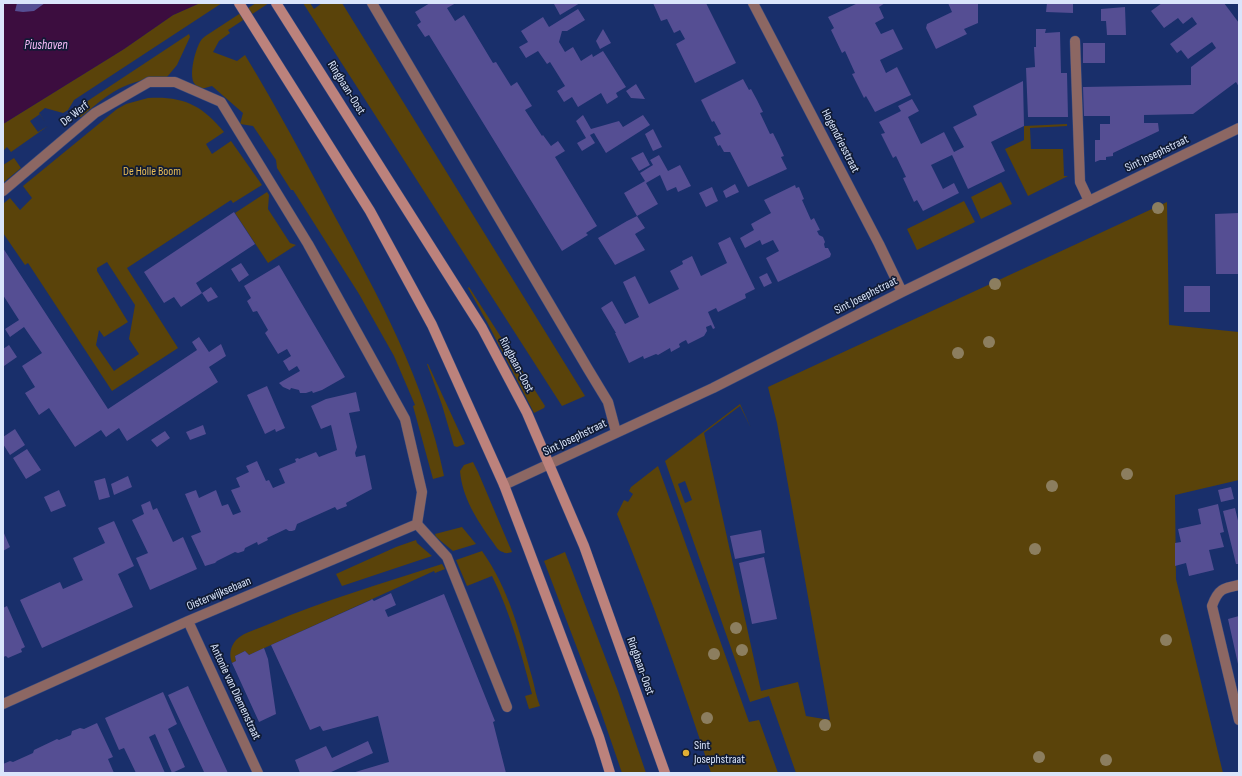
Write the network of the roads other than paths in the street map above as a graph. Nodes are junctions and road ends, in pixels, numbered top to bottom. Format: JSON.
{"nodes":[{"id":1,"x":239,"y":3,"type":"edge"},
{"id":2,"x":276,"y":3,"type":"edge"},
{"id":3,"x":372,"y":3,"type":"edge"},
{"id":4,"x":753,"y":3,"type":"edge"},
{"id":5,"x":1075,"y":41,"type":"dead end"},
{"id":6,"x":1239,"y":128,"type":"edge"},
{"id":7,"x":3,"y":191,"type":"edge"},
{"id":8,"x":1089,"y":201,"type":"junction"},
{"id":9,"x":902,"y":292,"type":"junction"},
{"id":10,"x":616,"y":432,"type":"junction"},
{"id":11,"x":549,"y":465,"type":"junction"},
{"id":12,"x":504,"y":485,"type":"junction"},
{"id":13,"x":417,"y":524,"type":"junction"},
{"id":14,"x":1239,"y":585,"type":"edge"},
{"id":15,"x":188,"y":621,"type":"junction"},
{"id":16,"x":3,"y":704,"type":"edge"},
{"id":17,"x":507,"y":707,"type":"dead end"},
{"id":18,"x":1239,"y":720,"type":"edge"},
{"id":19,"x":258,"y":773,"type":"edge"},
{"id":20,"x":610,"y":773,"type":"edge"},
{"id":21,"x":665,"y":773,"type":"edge"}],
"edges":[{"from":1,"to":12,"type":"main road"},
{"from":2,"to":11,"type":"main road","name":"Ringbaan-Oost"},
{"from":3,"to":10,"type":"street"},
{"from":4,"to":9,"type":"street","name":"Hogendriesstraat"},
{"from":5,"to":8,"type":"street"},
{"from":6,"to":8,"type":"street","name":"Sint Josephstraat"},
{"from":7,"to":13,"type":"street","name":"De Werf"},
{"from":8,"to":9,"type":"street","name":"Sint Josephstraat"},
{"from":9,"to":10,"type":"street","name":"Sint Josephstraat"},
{"from":10,"to":11,"type":"street","name":"Sint Josephstraat"},
{"from":11,"to":12,"type":"street","name":"Sint Josephstraat"},
{"from":11,"to":21,"type":"main road","name":"Ringbaan-Oost"},
{"from":12,"to":20,"type":"main road"},
{"from":13,"to":15,"type":"street","name":"Oisterwijksebaan"},
{"from":13,"to":17,"type":"street"},
{"from":14,"to":18,"type":"street"},
{"from":15,"to":16,"type":"street","name":"Oisterwijksebaan"},
{"from":15,"to":19,"type":"street","name":"Antonie van Diemenstraat"}]}
